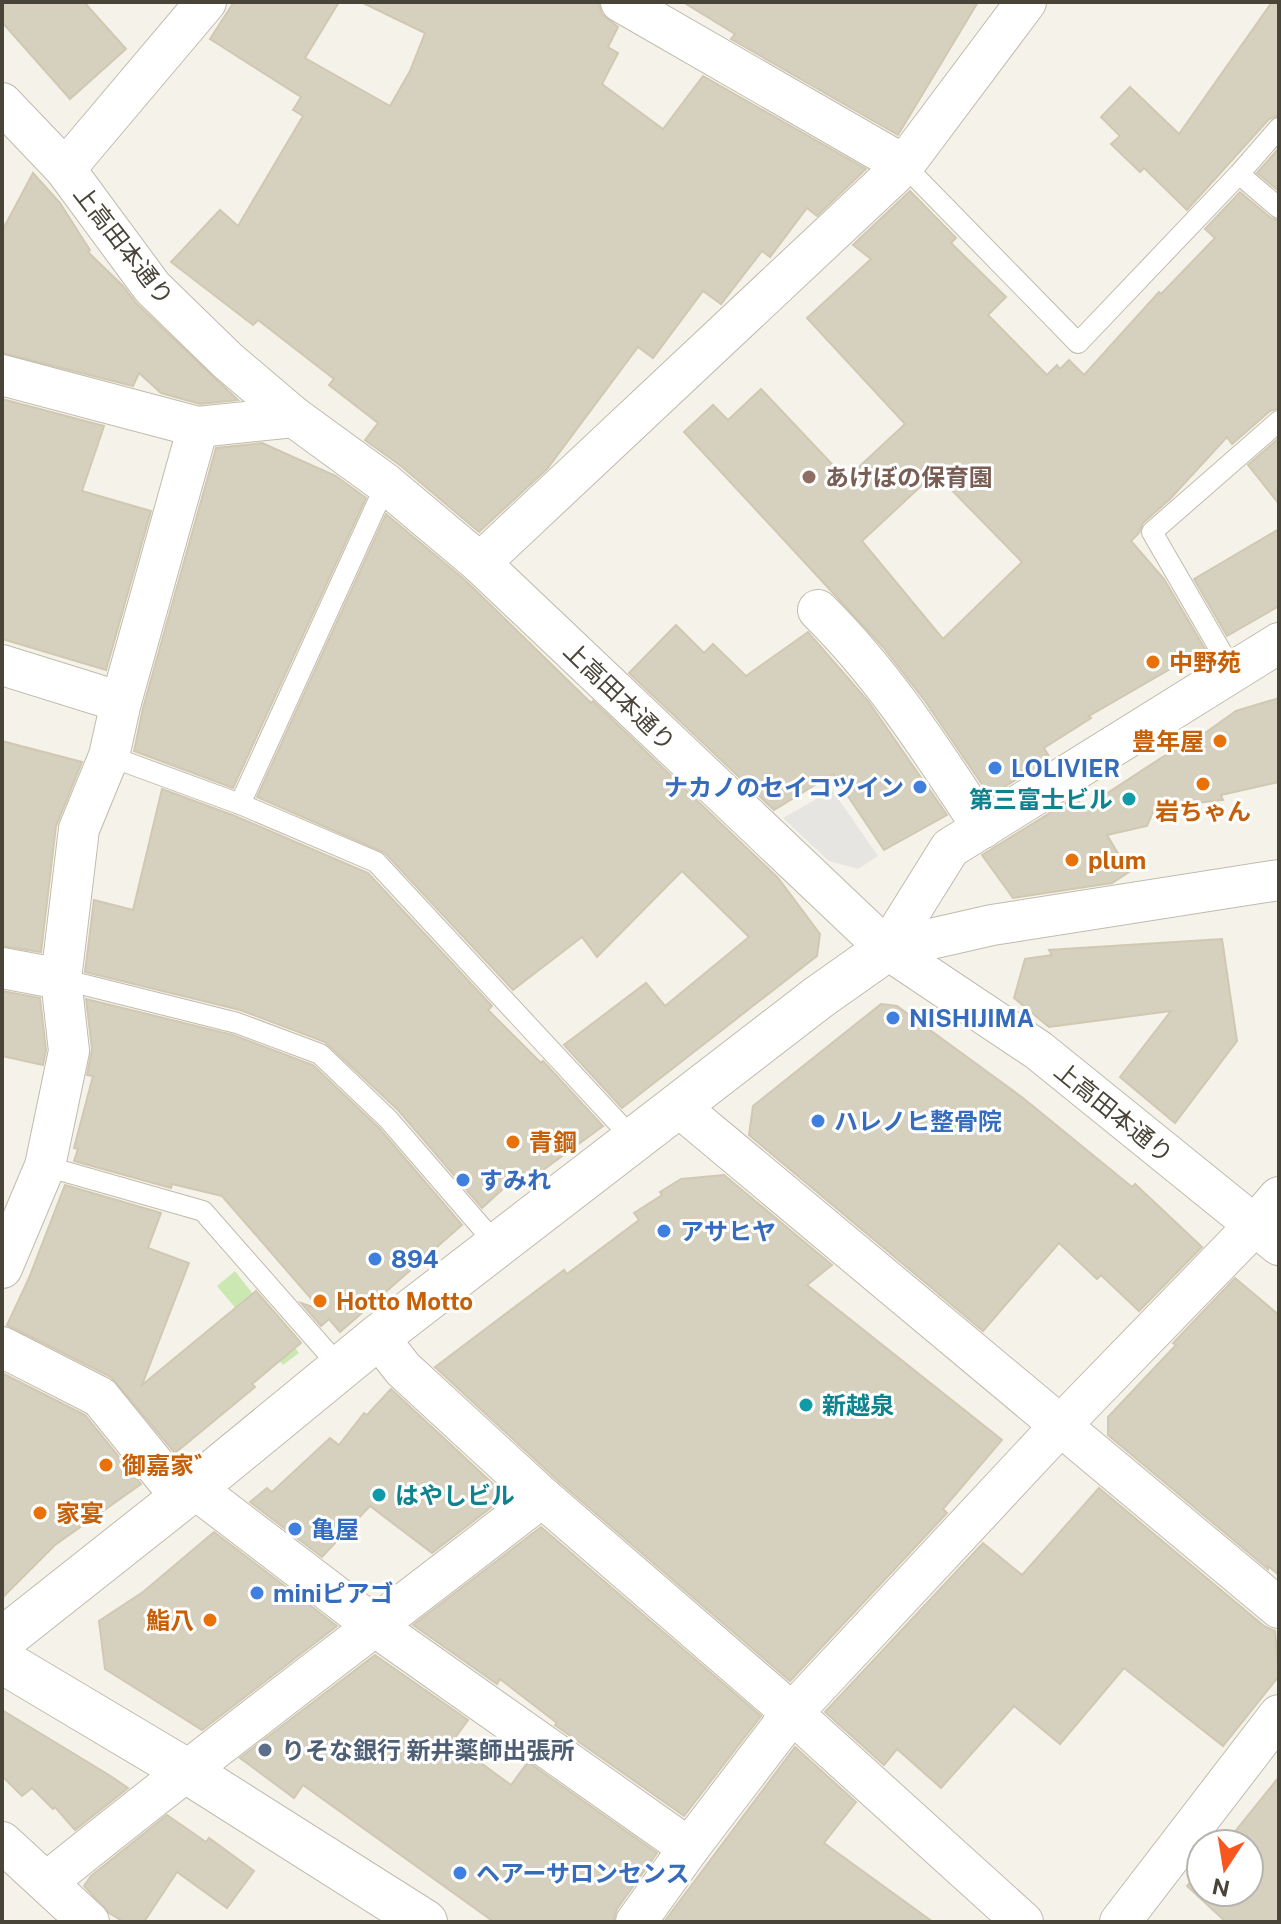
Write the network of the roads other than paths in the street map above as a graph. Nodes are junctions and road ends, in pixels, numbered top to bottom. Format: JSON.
{"nodes":[{"id":1,"x":206,"y":2,"type":"edge"},
{"id":2,"x":621,"y":2,"type":"edge"},
{"id":3,"x":1026,"y":2,"type":"edge"},
{"id":4,"x":2,"y":103,"type":"edge"},
{"id":5,"x":1279,"y":128,"type":"edge"},
{"id":6,"x":904,"y":165,"type":"junction"},
{"id":7,"x":65,"y":169,"type":"junction"},
{"id":8,"x":1239,"y":174,"type":"junction"},
{"id":9,"x":1279,"y":208,"type":"edge"},
{"id":10,"x":2,"y":375,"type":"edge"},
{"id":11,"x":294,"y":417,"type":"junction"},
{"id":12,"x":1279,"y":421,"type":"edge"},
{"id":13,"x":198,"y":427,"type":"junction"},
{"id":14,"x":386,"y":484,"type":"junction"},
{"id":15,"x":480,"y":563,"type":"junction"},
{"id":16,"x":818,"y":610,"type":"dead end"},
{"id":17,"x":1279,"y":643,"type":"edge"},
{"id":18,"x":2,"y":665,"type":"edge"},
{"id":19,"x":1233,"y":672,"type":"junction"},
{"id":20,"x":121,"y":702,"type":"junction"},
{"id":21,"x":109,"y":756,"type":"junction"},
{"id":22,"x":240,"y":804,"type":"junction"},
{"id":23,"x":983,"y":828,"type":"junction"},
{"id":24,"x":1279,"y":880,"type":"edge"},
{"id":25,"x":887,"y":949,"type":"junction"},
{"id":26,"x":2,"y":968,"type":"edge"},
{"id":27,"x":61,"y":979,"type":"junction"},
{"id":28,"x":679,"y":1107,"type":"junction"},
{"id":29,"x":635,"y":1141,"type":"junction"},
{"id":30,"x":45,"y":1166,"type":"junction"},
{"id":31,"x":1271,"y":1222,"type":"edge"},
{"id":32,"x":497,"y":1245,"type":"junction"},
{"id":33,"x":2,"y":1268,"type":"edge"},
{"id":34,"x":378,"y":1337,"type":"junction"},
{"id":35,"x":2,"y":1347,"type":"edge"},
{"id":36,"x":340,"y":1367,"type":"junction"},
{"id":37,"x":1059,"y":1427,"type":"junction"},
{"id":38,"x":187,"y":1492,"type":"junction"},
{"id":39,"x":542,"y":1497,"type":"junction"},
{"id":40,"x":1279,"y":1608,"type":"edge"},
{"id":41,"x":376,"y":1627,"type":"junction"},
{"id":42,"x":2,"y":1640,"type":"edge"},
{"id":43,"x":2,"y":1661,"type":"edge"},
{"id":44,"x":792,"y":1713,"type":"junction"},
{"id":45,"x":1279,"y":1715,"type":"edge"},
{"id":46,"x":185,"y":1770,"type":"junction"},
{"id":47,"x":2,"y":1842,"type":"edge"},
{"id":48,"x":689,"y":1848,"type":"junction"},
{"id":49,"x":47,"y":1882,"type":"junction"},
{"id":50,"x":89,"y":1922,"type":"edge"},
{"id":51,"x":425,"y":1922,"type":"edge"},
{"id":52,"x":636,"y":1922,"type":"edge"},
{"id":53,"x":1023,"y":1922,"type":"edge"},
{"id":54,"x":1120,"y":1922,"type":"edge"}],
"edges":[{"from":1,"to":7,"type":"street"},
{"from":2,"to":6,"type":"street"},
{"from":3,"to":6,"type":"street"},
{"from":4,"to":7,"type":"street","name":"上高田本通り"},
{"from":5,"to":8,"type":"lane"},
{"from":6,"to":8,"type":"lane"},
{"from":6,"to":15,"type":"street"},
{"from":7,"to":11,"type":"street","name":"上高田本通り"},
{"from":8,"to":9,"type":"lane"},
{"from":10,"to":13,"type":"street"},
{"from":11,"to":13,"type":"street"},
{"from":11,"to":14,"type":"street","name":"上高田本通り"},
{"from":12,"to":19,"type":"lane"},
{"from":13,"to":20,"type":"street"},
{"from":14,"to":15,"type":"street","name":"上高田本通り"},
{"from":14,"to":22,"type":"lane"},
{"from":15,"to":25,"type":"street","name":"上高田本通り"},
{"from":16,"to":23,"type":"street"},
{"from":17,"to":19,"type":"street"},
{"from":18,"to":20,"type":"street"},
{"from":19,"to":23,"type":"street"},
{"from":20,"to":21,"type":"street"},
{"from":21,"to":22,"type":"lane"},
{"from":21,"to":27,"type":"street"},
{"from":22,"to":29,"type":"lane"},
{"from":23,"to":25,"type":"street"},
{"from":24,"to":25,"type":"street"},
{"from":25,"to":28,"type":"street"},
{"from":25,"to":31,"type":"street","name":"上高田本通り"},
{"from":26,"to":27,"type":"street"},
{"from":27,"to":30,"type":"street"},
{"from":27,"to":32,"type":"lane"},
{"from":28,"to":29,"type":"street"},
{"from":28,"to":37,"type":"street"},
{"from":29,"to":32,"type":"street"},
{"from":30,"to":33,"type":"street"},
{"from":30,"to":36,"type":"lane"},
{"from":31,"to":37,"type":"street"},
{"from":32,"to":34,"type":"street"},
{"from":34,"to":36,"type":"street"},
{"from":34,"to":39,"type":"street"},
{"from":35,"to":38,"type":"street"},
{"from":36,"to":38,"type":"street"},
{"from":37,"to":40,"type":"street"},
{"from":37,"to":44,"type":"street"},
{"from":38,"to":41,"type":"street"},
{"from":38,"to":42,"type":"street"},
{"from":39,"to":41,"type":"street"},
{"from":39,"to":44,"type":"street"},
{"from":41,"to":46,"type":"street"},
{"from":41,"to":48,"type":"street"},
{"from":43,"to":46,"type":"street"},
{"from":44,"to":48,"type":"street"},
{"from":44,"to":53,"type":"street"},
{"from":45,"to":54,"type":"street"},
{"from":46,"to":49,"type":"street"},
{"from":46,"to":51,"type":"street"},
{"from":47,"to":49,"type":"street"},
{"from":48,"to":52,"type":"street"},
{"from":49,"to":50,"type":"street"}]}
